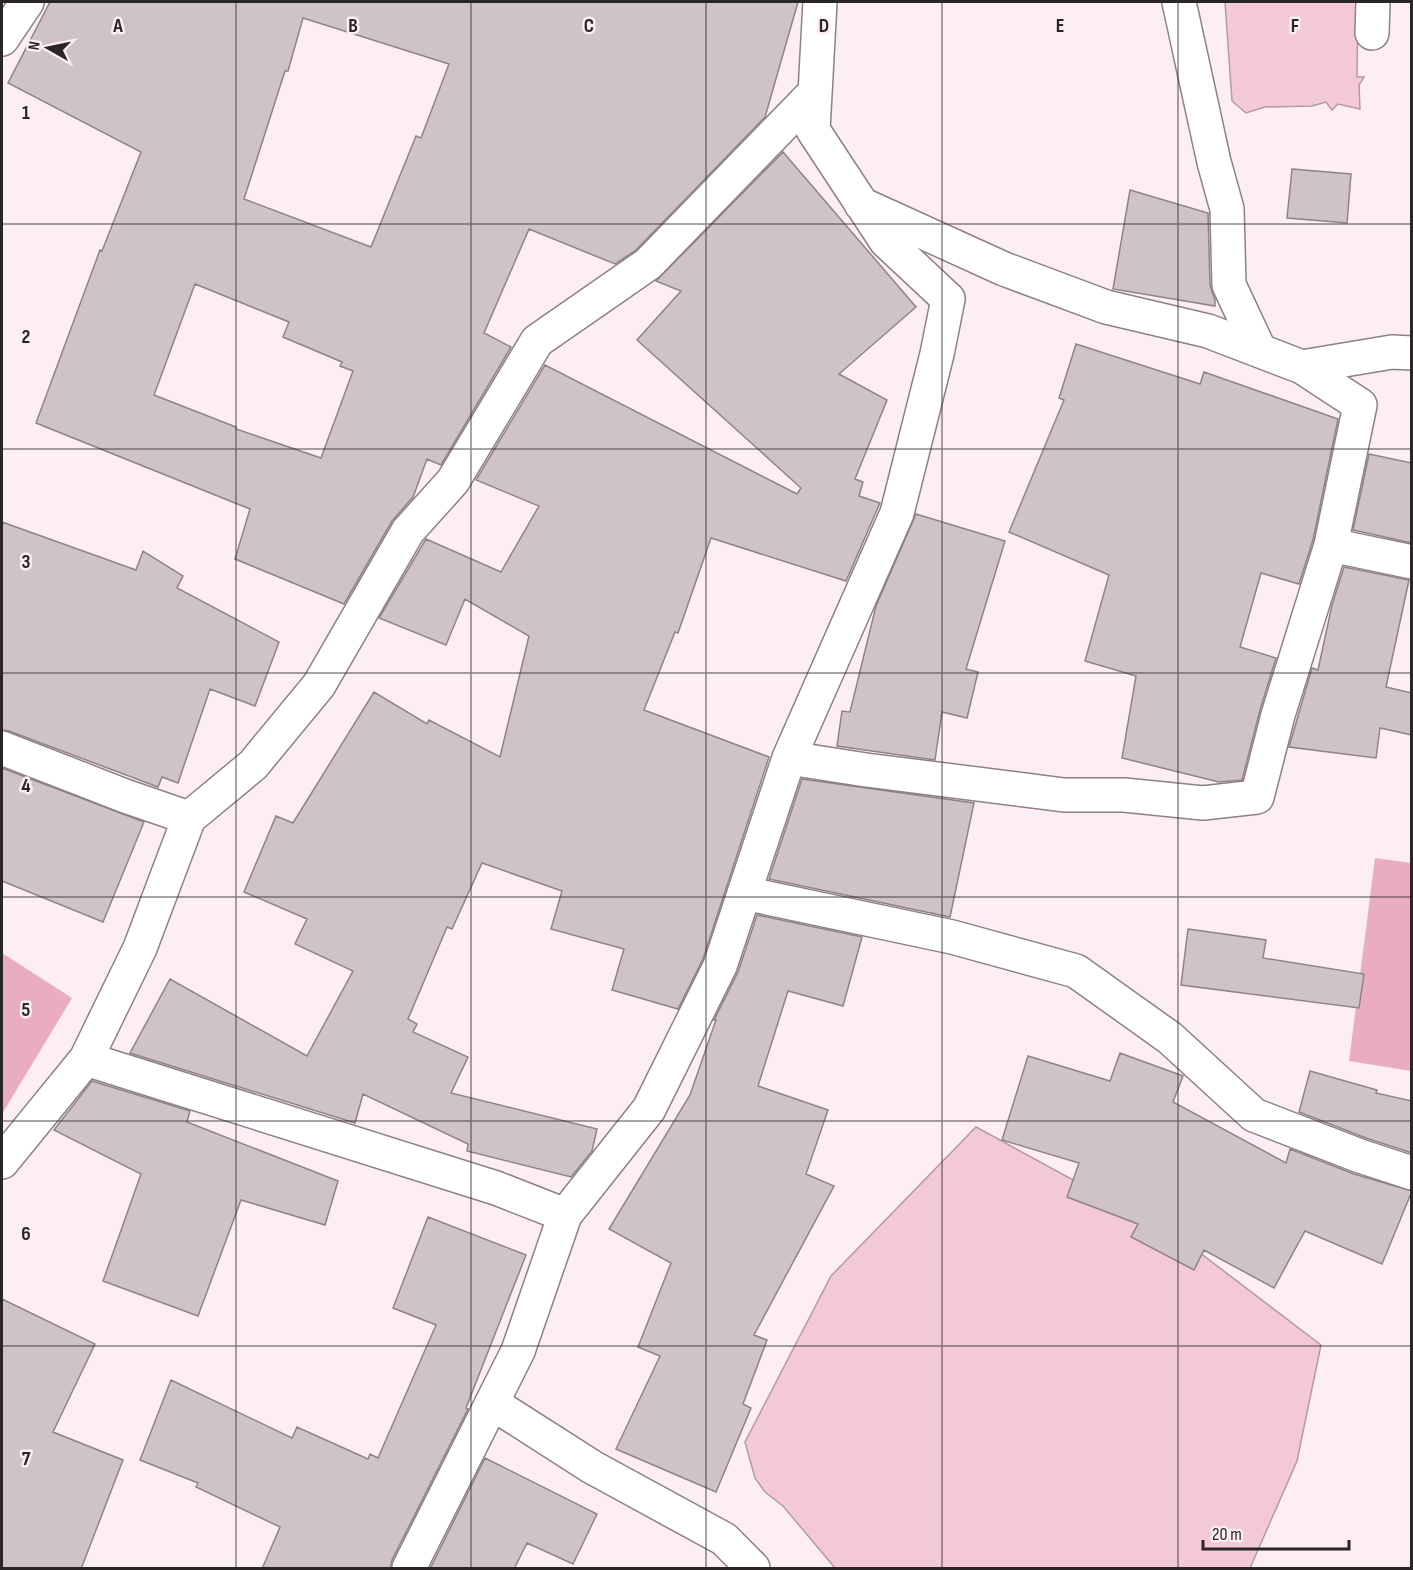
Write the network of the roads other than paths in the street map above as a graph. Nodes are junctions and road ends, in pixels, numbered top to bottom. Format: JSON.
{"nodes":[{"id":1,"x":27,"y":2,"type":"edge"},
{"id":2,"x":820,"y":2,"type":"edge"},
{"id":3,"x":1179,"y":2,"type":"edge"},
{"id":4,"x":2,"y":39,"type":"edge"},
{"id":5,"x":815,"y":92,"type":"junction"},
{"id":6,"x":861,"y":204,"type":"junction"},
{"id":7,"x":1260,"y":351,"type":"junction"},
{"id":8,"x":1412,"y":353,"type":"edge"},
{"id":9,"x":1302,"y":367,"type":"junction"},
{"id":10,"x":1331,"y":545,"type":"junction"},
{"id":11,"x":1412,"y":562,"type":"edge"},
{"id":12,"x":2,"y":748,"type":"edge"},
{"id":13,"x":789,"y":758,"type":"junction"},
{"id":14,"x":189,"y":818,"type":"junction"},
{"id":15,"x":744,"y":893,"type":"junction"},
{"id":16,"x":86,"y":1059,"type":"junction"},
{"id":17,"x":2,"y":1162,"type":"edge"},
{"id":18,"x":1412,"y":1173,"type":"edge"},
{"id":19,"x":564,"y":1215,"type":"junction"},
{"id":20,"x":492,"y":1403,"type":"junction"},
{"id":21,"x":409,"y":1569,"type":"edge"},
{"id":22,"x":753,"y":1569,"type":"edge"}],
"edges":[{"from":1,"to":4,"type":"street"},
{"from":2,"to":5,"type":"street"},
{"from":3,"to":7,"type":"street"},
{"from":5,"to":6,"type":"street"},
{"from":5,"to":14,"type":"street"},
{"from":6,"to":7,"type":"street"},
{"from":6,"to":13,"type":"street"},
{"from":7,"to":9,"type":"street"},
{"from":8,"to":9,"type":"street"},
{"from":9,"to":10,"type":"street"},
{"from":10,"to":11,"type":"street"},
{"from":10,"to":13,"type":"street"},
{"from":12,"to":14,"type":"street"},
{"from":13,"to":15,"type":"street"},
{"from":14,"to":16,"type":"street"},
{"from":15,"to":18,"type":"street"},
{"from":15,"to":19,"type":"street"},
{"from":16,"to":17,"type":"street"},
{"from":16,"to":19,"type":"street"},
{"from":19,"to":20,"type":"street"},
{"from":20,"to":21,"type":"street"},
{"from":20,"to":22,"type":"street"}]}
